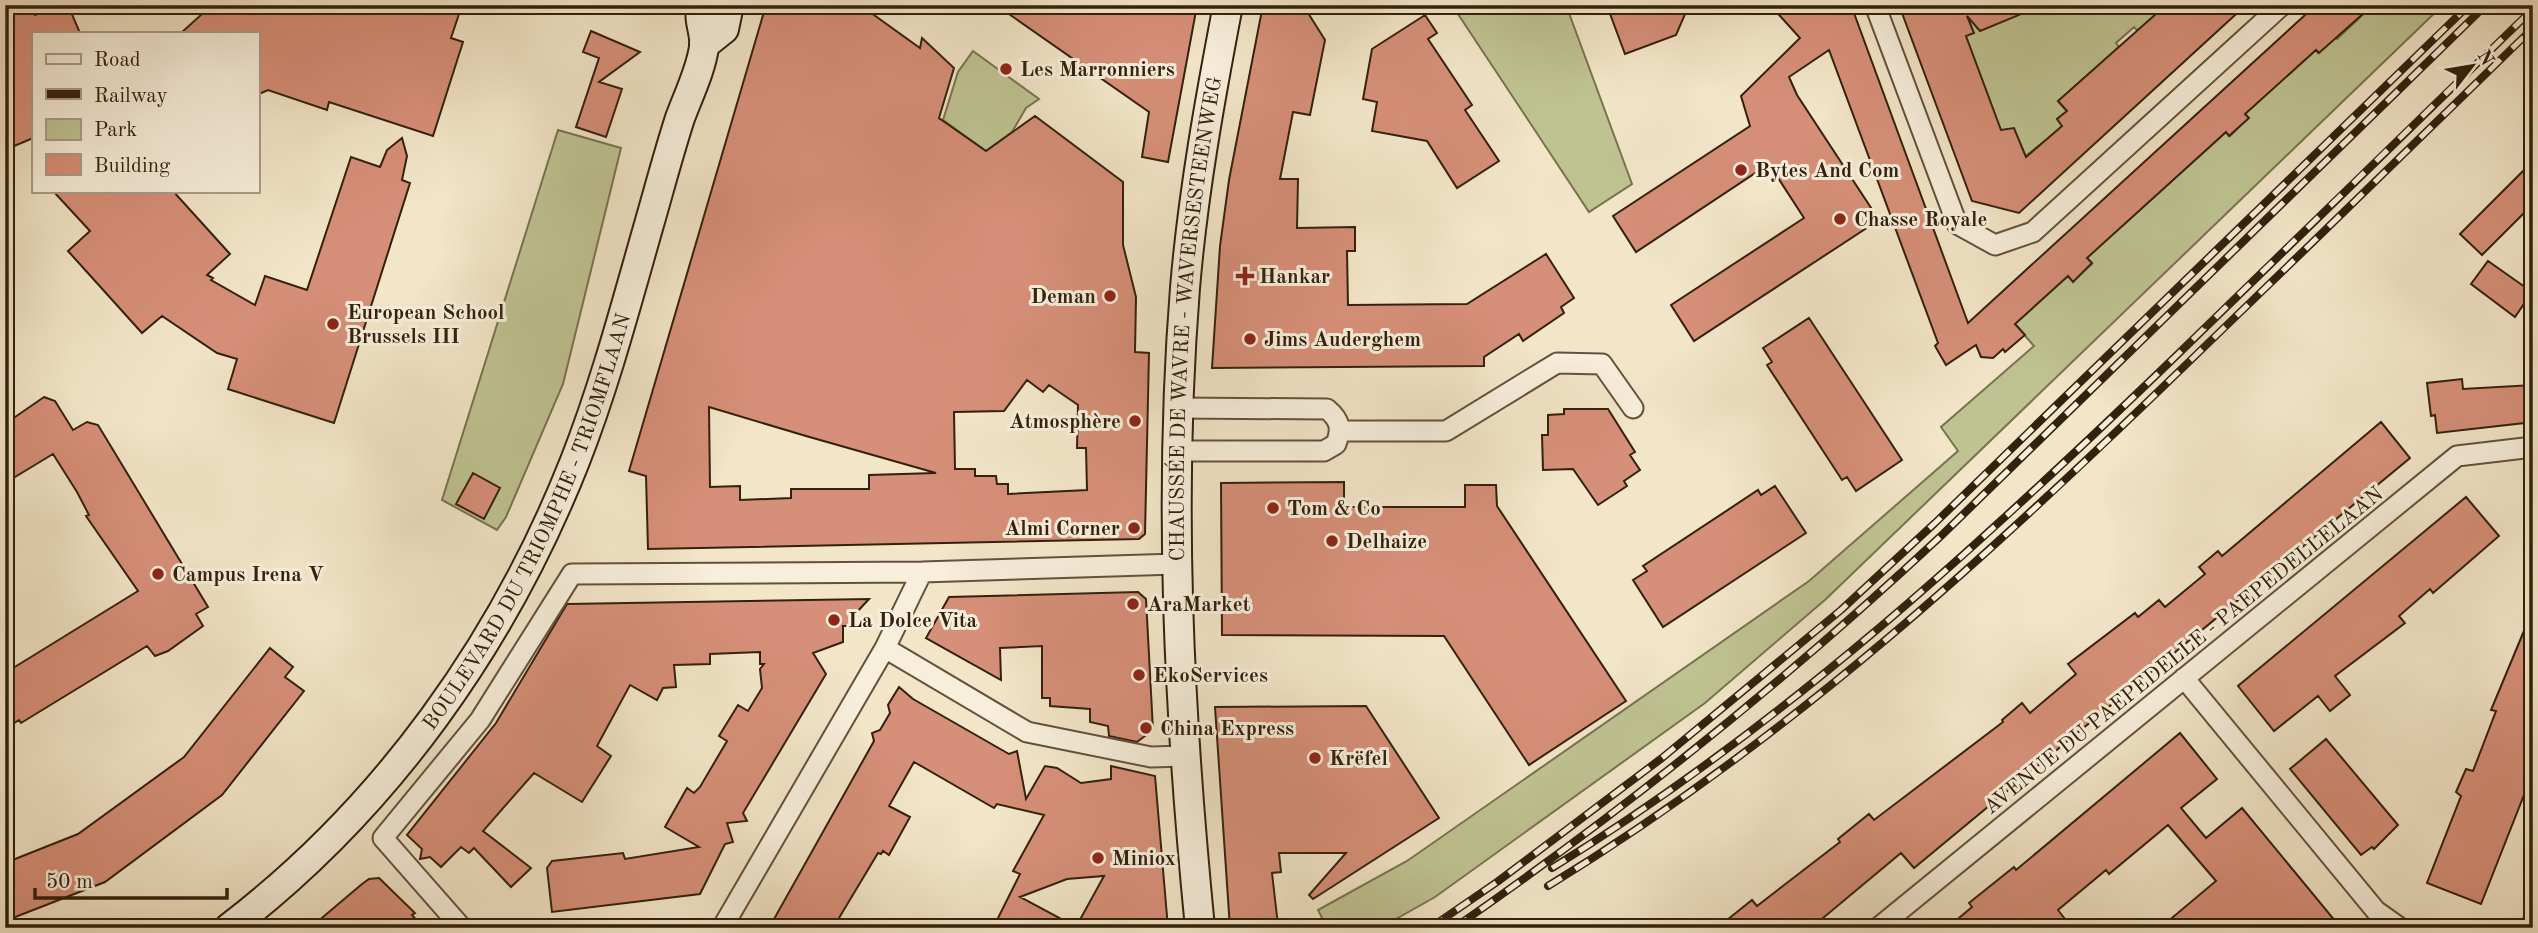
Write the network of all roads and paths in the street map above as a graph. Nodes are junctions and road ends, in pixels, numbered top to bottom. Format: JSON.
{"nodes":[{"id":1,"x":702,"y":5,"type":"edge"},
{"id":2,"x":729,"y":5,"type":"edge"},
{"id":3,"x":1227,"y":5,"type":"edge"},
{"id":4,"x":1875,"y":5,"type":"edge"},
{"id":5,"x":2282,"y":5,"type":"edge"},
{"id":6,"x":704,"y":45,"type":"junction"},
{"id":7,"x":1178,"y":408,"type":"junction"},
{"id":8,"x":1633,"y":408,"type":"dead end"},
{"id":9,"x":1341,"y":431,"type":"junction"},
{"id":10,"x":2533,"y":447,"type":"edge"},
{"id":11,"x":1177,"y":451,"type":"junction"},
{"id":12,"x":1177,"y":564,"type":"junction"},
{"id":13,"x":922,"y":572,"type":"junction"},
{"id":14,"x":885,"y":648,"type":"junction"},
{"id":15,"x":2184,"y":678,"type":"junction"},
{"id":16,"x":1184,"y":755,"type":"junction"},
{"id":17,"x":2533,"y":922,"type":"edge"},
{"id":18,"x":229,"y":928,"type":"edge"},
{"id":19,"x":462,"y":928,"type":"edge"},
{"id":20,"x":722,"y":928,"type":"edge"},
{"id":21,"x":1200,"y":928,"type":"edge"},
{"id":22,"x":1878,"y":928,"type":"edge"},
{"id":23,"x":2400,"y":928,"type":"edge"},
{"id":24,"x":2531,"y":928,"type":"edge"}],
"edges":[{"from":1,"to":6,"type":"main road","name":"BOULEVARD DU TRIOMPHE - TRIOMFLAAN"},
{"from":2,"to":6,"type":"main road","name":"BOULEVARD DU TRIOMPHE - TRIOMFLAAN"},
{"from":3,"to":7,"type":"main road","name":"CHAUSSÉE DE WAVRE - WAVERSESTEENWEG"},
{"from":4,"to":5,"type":"street"},
{"from":6,"to":18,"type":"main road","name":"BOULEVARD DU TRIOMPHE - TRIOMFLAAN"},
{"from":7,"to":9,"type":"street"},
{"from":7,"to":11,"type":"main road","name":"CHAUSSÉE DE WAVRE - WAVERSESTEENWEG"},
{"from":8,"to":9,"type":"street"},
{"from":9,"to":11,"type":"street"},
{"from":10,"to":15,"type":"street","name":"AVENUE DU PAEPEDELLE - PAEPEDELLELAAN"},
{"from":11,"to":12,"type":"main road","name":"CHAUSSÉE DE WAVRE - WAVERSESTEENWEG"},
{"from":12,"to":13,"type":"street"},
{"from":12,"to":16,"type":"main road","name":"CHAUSSÉE DE WAVRE - WAVERSESTEENWEG"},
{"from":13,"to":14,"type":"street"},
{"from":13,"to":19,"type":"street","name":"BOULEVARD DU TRIOMPHE - TRIOMFLAAN"},
{"from":14,"to":16,"type":"street"},
{"from":14,"to":20,"type":"street"},
{"from":15,"to":22,"type":"street","name":"AVENUE DU PAEPEDELLE - PAEPEDELLELAAN"},
{"from":15,"to":23,"type":"street"},
{"from":16,"to":21,"type":"main road","name":"CHAUSSÉE DE WAVRE - WAVERSESTEENWEG"},
{"from":17,"to":24,"type":"street"}]}
